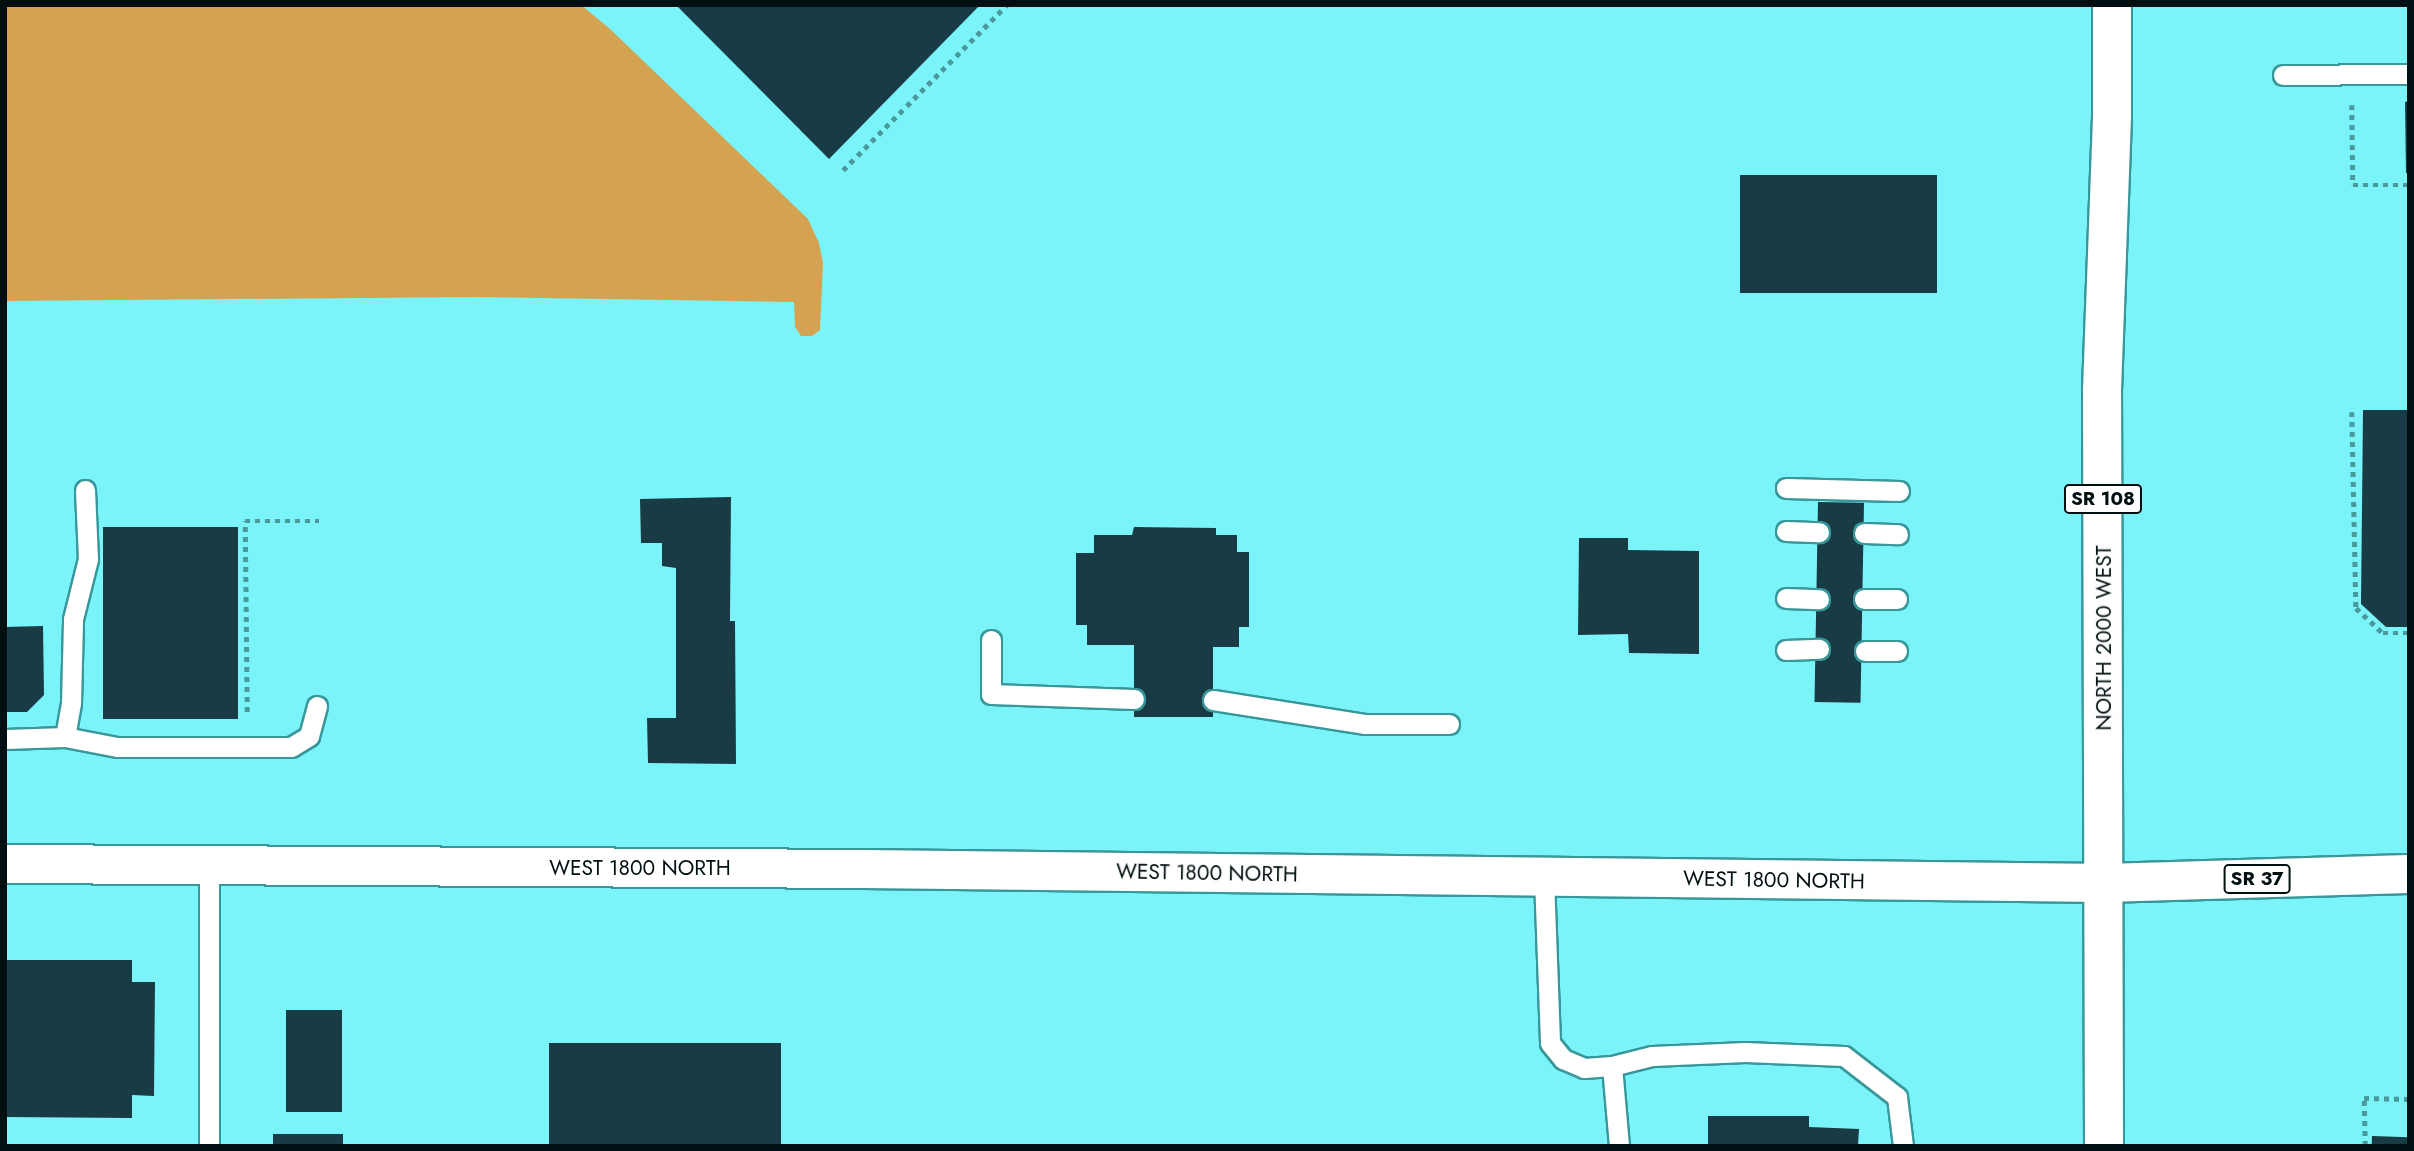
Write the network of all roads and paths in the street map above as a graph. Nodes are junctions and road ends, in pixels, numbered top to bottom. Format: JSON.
{"nodes":[{"id":1,"x":1007,"y":5,"type":"edge"},
{"id":2,"x":2112,"y":5,"type":"edge"},
{"id":3,"x":2409,"y":74,"type":"edge"},
{"id":4,"x":2283,"y":75,"type":"dead end"},
{"id":5,"x":2351,"y":103,"type":"dead end"},
{"id":6,"x":843,"y":170,"type":"dead end"},
{"id":7,"x":2409,"y":185,"type":"edge"},
{"id":8,"x":2352,"y":412,"type":"dead end"},
{"id":9,"x":1786,"y":488,"type":"dead end"},
{"id":10,"x":85,"y":490,"type":"dead end"},
{"id":11,"x":1899,"y":491,"type":"dead end"},
{"id":12,"x":319,"y":521,"type":"dead end"},
{"id":13,"x":1786,"y":531,"type":"dead end"},
{"id":14,"x":1819,"y":532,"type":"dead end"},
{"id":15,"x":1864,"y":533,"type":"dead end"},
{"id":16,"x":1898,"y":534,"type":"dead end"},
{"id":17,"x":1786,"y":598,"type":"dead end"},
{"id":18,"x":1819,"y":599,"type":"dead end"},
{"id":19,"x":1864,"y":599,"type":"dead end"},
{"id":20,"x":1897,"y":599,"type":"dead end"},
{"id":21,"x":2409,"y":633,"type":"edge"},
{"id":22,"x":991,"y":640,"type":"dead end"},
{"id":23,"x":1819,"y":649,"type":"dead end"},
{"id":24,"x":1786,"y":650,"type":"dead end"},
{"id":25,"x":1865,"y":651,"type":"dead end"},
{"id":26,"x":1897,"y":651,"type":"dead end"},
{"id":27,"x":1134,"y":699,"type":"dead end"},
{"id":28,"x":1213,"y":700,"type":"dead end"},
{"id":29,"x":317,"y":706,"type":"dead end"},
{"id":30,"x":247,"y":712,"type":"dead end"},
{"id":31,"x":1449,"y":724,"type":"dead end"},
{"id":32,"x":65,"y":737,"type":"junction"},
{"id":33,"x":5,"y":739,"type":"edge"},
{"id":34,"x":5,"y":864,"type":"edge"},
{"id":35,"x":209,"y":865,"type":"junction"},
{"id":36,"x":2409,"y":874,"type":"edge"},
{"id":37,"x":1544,"y":878,"type":"junction"},
{"id":38,"x":2105,"y":883,"type":"junction"},
{"id":39,"x":1612,"y":1066,"type":"junction"},
{"id":40,"x":2409,"y":1098,"type":"edge"},
{"id":41,"x":209,"y":1146,"type":"edge"},
{"id":42,"x":1619,"y":1146,"type":"edge"},
{"id":43,"x":1903,"y":1146,"type":"edge"},
{"id":44,"x":2104,"y":1146,"type":"edge"},
{"id":45,"x":2365,"y":1146,"type":"edge"}],
"edges":[{"from":1,"to":6,"type":"path"},
{"from":2,"to":38,"type":"main road","name":"NORTH 2000 WEST","number":"SR 108"},
{"from":3,"to":4,"type":"lane"},
{"from":5,"to":7,"type":"path"},
{"from":8,"to":21,"type":"path"},
{"from":9,"to":11,"type":"lane"},
{"from":10,"to":32,"type":"lane"},
{"from":12,"to":30,"type":"path"},
{"from":13,"to":14,"type":"lane"},
{"from":15,"to":16,"type":"lane"},
{"from":17,"to":18,"type":"lane"},
{"from":19,"to":20,"type":"lane"},
{"from":22,"to":27,"type":"lane"},
{"from":23,"to":24,"type":"lane"},
{"from":25,"to":26,"type":"lane"},
{"from":28,"to":31,"type":"lane"},
{"from":29,"to":32,"type":"lane"},
{"from":32,"to":33,"type":"lane"},
{"from":34,"to":35,"type":"main road","name":"WEST 1800 NORTH","number":"SR 37"},
{"from":35,"to":37,"type":"main road","name":"WEST 1800 NORTH","number":"SR 37"},
{"from":35,"to":41,"type":"lane"},
{"from":36,"to":38,"type":"main road","name":"WEST 1800 NORTH","number":"SR 37"},
{"from":37,"to":38,"type":"main road","name":"WEST 1800 NORTH","number":"SR 37"},
{"from":37,"to":39,"type":"lane"},
{"from":38,"to":44,"type":"main road","name":"NORTH 2000 WEST","number":"SR 108"},
{"from":39,"to":42,"type":"lane"},
{"from":39,"to":43,"type":"lane"},
{"from":40,"to":45,"type":"path"}]}
